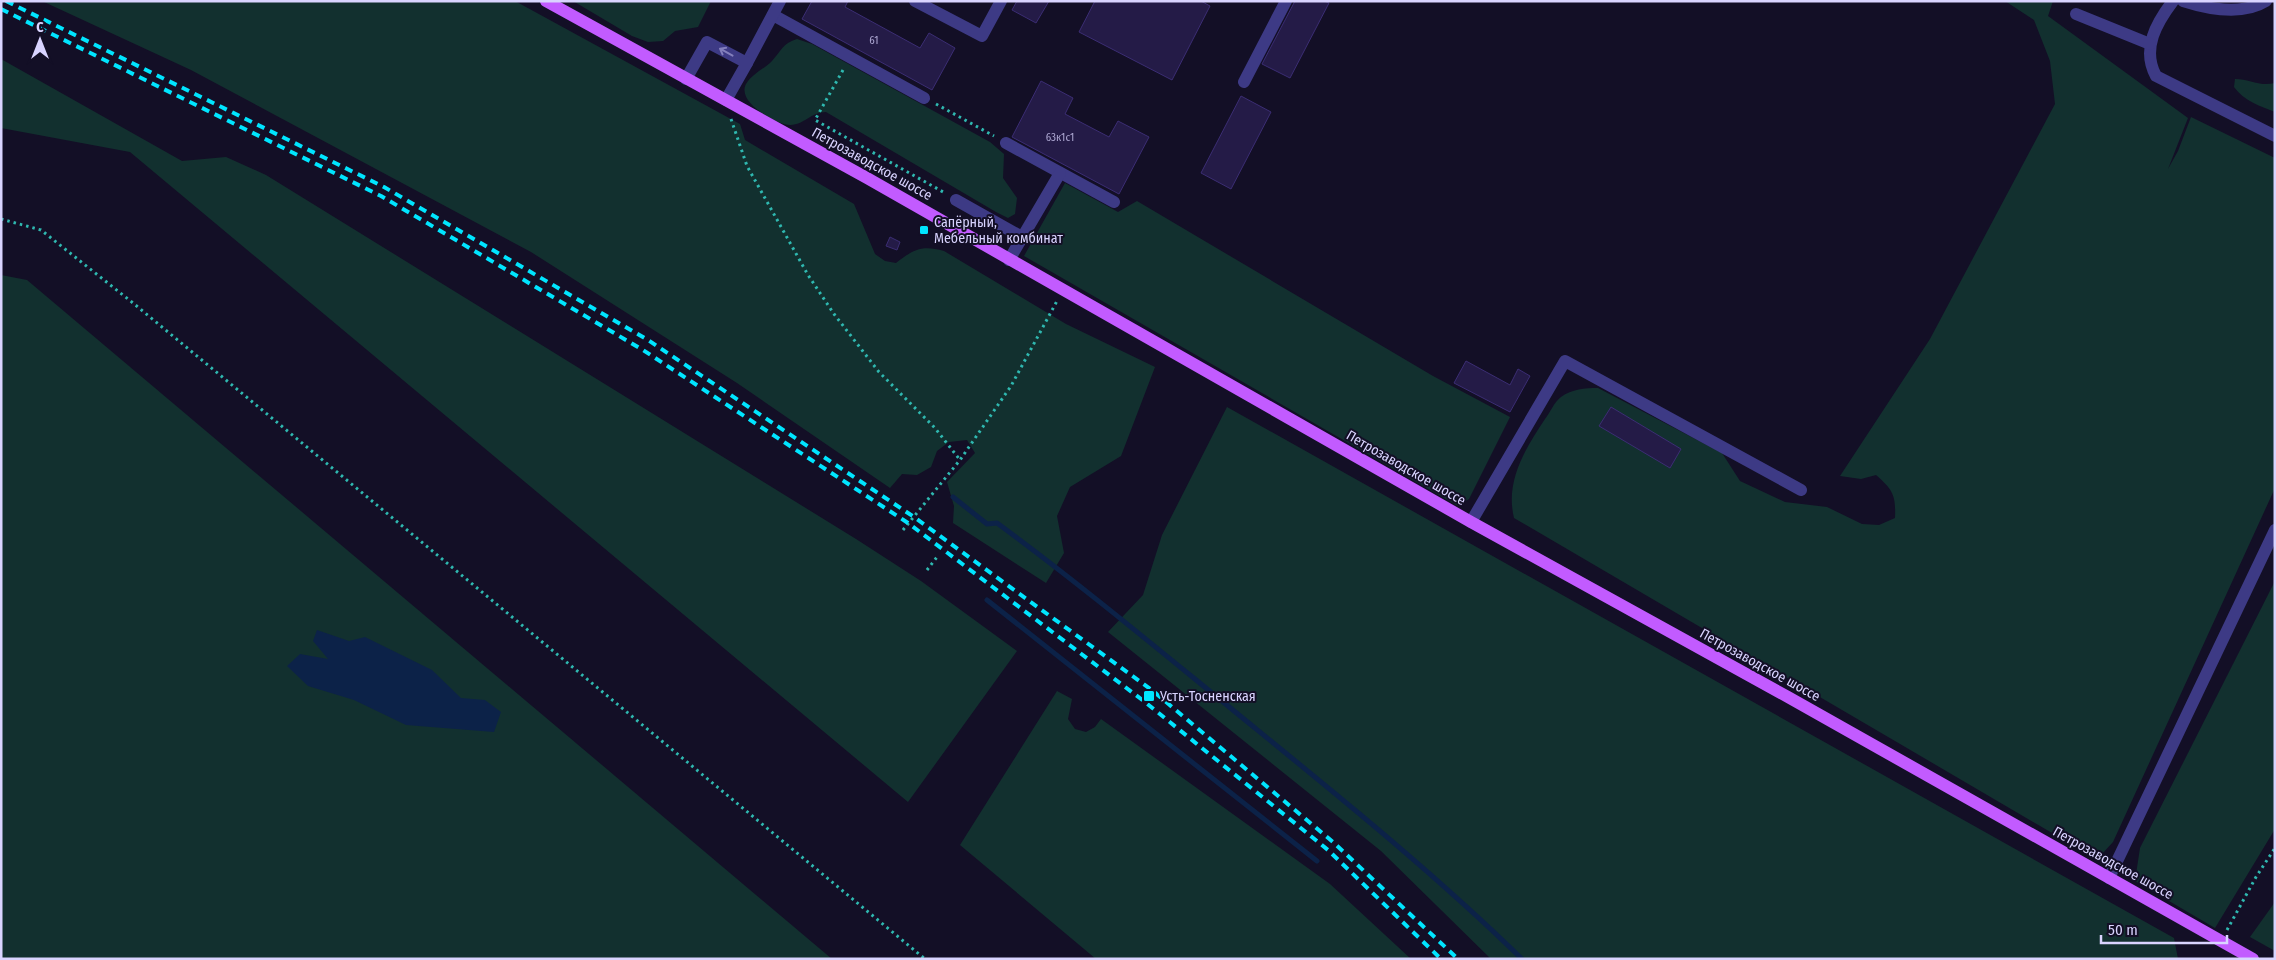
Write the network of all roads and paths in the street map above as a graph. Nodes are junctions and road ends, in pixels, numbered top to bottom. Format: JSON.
{"nodes":[{"id":1,"x":546,"y":1,"type":"edge"},
{"id":2,"x":780,"y":1,"type":"edge"},
{"id":3,"x":915,"y":1,"type":"edge"},
{"id":4,"x":1001,"y":1,"type":"edge"},
{"id":5,"x":1286,"y":1,"type":"edge"},
{"id":6,"x":2174,"y":1,"type":"edge"},
{"id":7,"x":2183,"y":1,"type":"edge"},
{"id":8,"x":2266,"y":1,"type":"edge"},
{"id":9,"x":2076,"y":14,"type":"dead end"},
{"id":10,"x":773,"y":15,"type":"junction"},
{"id":11,"x":2150,"y":44,"type":"junction"},
{"id":12,"x":850,"y":58,"type":"junction"},
{"id":13,"x":747,"y":63,"type":"junction"},
{"id":14,"x":686,"y":79,"type":"junction"},
{"id":15,"x":1244,"y":82,"type":"dead end"},
{"id":16,"x":924,"y":98,"type":"joint"},
{"id":17,"x":726,"y":100,"type":"junction"},
{"id":18,"x":2275,"y":136,"type":"edge"},
{"id":19,"x":1006,"y":143,"type":"joint"},
{"id":20,"x":1060,"y":172,"type":"junction"},
{"id":21,"x":956,"y":200,"type":"joint"},
{"id":22,"x":1114,"y":202,"type":"dead end"},
{"id":23,"x":1,"y":219,"type":"edge"},
{"id":24,"x":1022,"y":237,"type":"junction"},
{"id":25,"x":1009,"y":260,"type":"junction"},
{"id":26,"x":1062,"y":291,"type":"junction"},
{"id":27,"x":960,"y":460,"type":"junction"},
{"id":28,"x":1801,"y":490,"type":"dead end"},
{"id":29,"x":1471,"y":522,"type":"junction"},
{"id":30,"x":903,"y":530,"type":"dead end"},
{"id":31,"x":2275,"y":530,"type":"edge"},
{"id":32,"x":937,"y":557,"type":"dead end"},
{"id":33,"x":927,"y":570,"type":"dead end"},
{"id":34,"x":2275,"y":848,"type":"edge"},
{"id":35,"x":2109,"y":878,"type":"junction"},
{"id":36,"x":2221,"y":941,"type":"junction"},
{"id":37,"x":925,"y":959,"type":"edge"},
{"id":38,"x":2253,"y":959,"type":"edge"}],
"edges":[{"from":1,"to":14,"type":"main road","name":"Петрозаводское шоссе"},
{"from":2,"to":10,"type":"street"},
{"from":3,"to":4,"type":"street"},
{"from":5,"to":15,"type":"street"},
{"from":6,"to":11,"type":"street"},
{"from":7,"to":8,"type":"street"},
{"from":9,"to":11,"type":"street"},
{"from":10,"to":12,"type":"street"},
{"from":10,"to":13,"type":"street"},
{"from":11,"to":18,"type":"street"},
{"from":12,"to":16,"type":"street"},
{"from":12,"to":21,"type":"path"},
{"from":13,"to":14,"type":"street","one_way":true},
{"from":13,"to":17,"type":"street"},
{"from":14,"to":17,"type":"main road","name":"Петрозаводское шоссе"},
{"from":16,"to":19,"type":"path"},
{"from":17,"to":25,"type":"main road","name":"Петрозаводское шоссе"},
{"from":17,"to":27,"type":"path"},
{"from":19,"to":20,"type":"street"},
{"from":20,"to":22,"type":"street"},
{"from":20,"to":24,"type":"street"},
{"from":21,"to":24,"type":"street"},
{"from":23,"to":37,"type":"path"},
{"from":24,"to":25,"type":"street"},
{"from":25,"to":26,"type":"main road","name":"Петрозаводское шоссе"},
{"from":26,"to":27,"type":"path"},
{"from":26,"to":29,"type":"main road","name":"Петрозаводское шоссе"},
{"from":27,"to":30,"type":"path"},
{"from":28,"to":29,"type":"street"},
{"from":29,"to":35,"type":"main road","name":"Петрозаводское шоссе"},
{"from":31,"to":35,"type":"street"},
{"from":32,"to":33,"type":"path"},
{"from":34,"to":36,"type":"path"},
{"from":35,"to":36,"type":"main road","name":"Петрозаводское шоссе"},
{"from":36,"to":38,"type":"main road","name":"Петрозаводское шоссе"}]}
